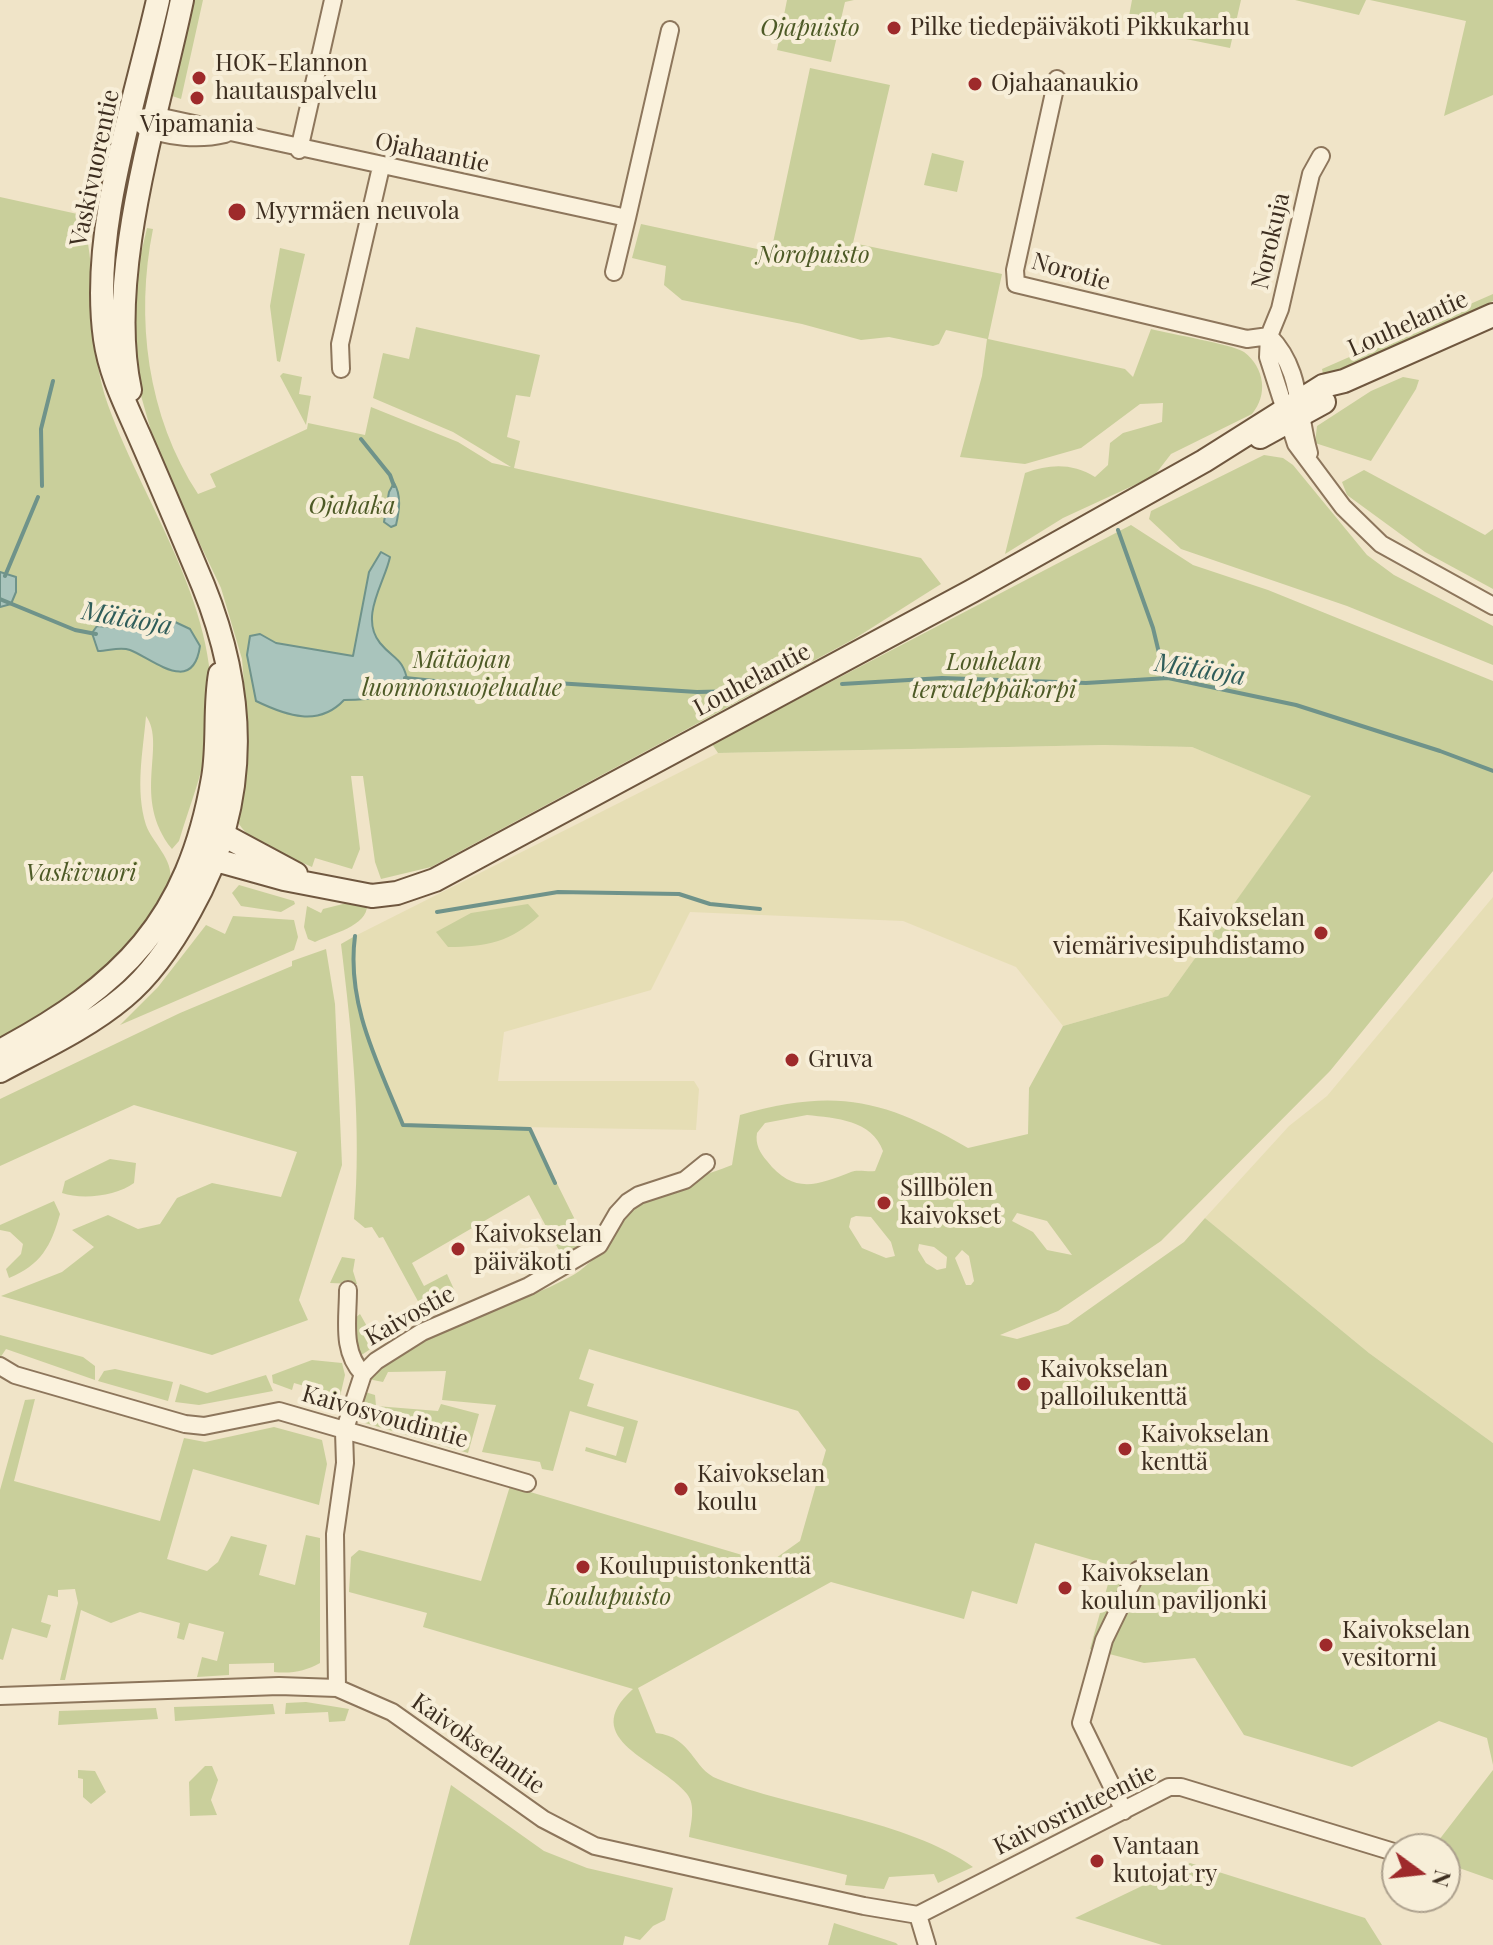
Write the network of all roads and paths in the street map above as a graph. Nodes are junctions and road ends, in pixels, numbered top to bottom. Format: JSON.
{"nodes":[{"id":1,"x":158,"y":0,"type":"edge"},
{"id":2,"x":182,"y":0,"type":"edge"},
{"id":3,"x":333,"y":0,"type":"edge"},
{"id":4,"x":670,"y":30,"type":"dead end"},
{"id":5,"x":1057,"y":79,"type":"dead end"},
{"id":6,"x":131,"y":119,"type":"junction"},
{"id":7,"x":155,"y":124,"type":"junction"},
{"id":8,"x":299,"y":150,"type":"junction"},
{"id":9,"x":1321,"y":156,"type":"dead end"},
{"id":10,"x":381,"y":167,"type":"junction"},
{"id":11,"x":627,"y":218,"type":"junction"},
{"id":12,"x":614,"y":272,"type":"dead end"},
{"id":13,"x":1493,"y":315,"type":"edge"},
{"id":14,"x":1269,"y":336,"type":"junction"},
{"id":15,"x":341,"y":369,"type":"dead end"},
{"id":16,"x":1294,"y":412,"type":"junction"},
{"id":17,"x":140,"y":438,"type":"junction"},
{"id":18,"x":1493,"y":606,"type":"edge"},
{"id":19,"x":224,"y":657,"type":"junction"},
{"id":20,"x":203,"y":827,"type":"junction"},
{"id":21,"x":225,"y":834,"type":"junction"},
{"id":22,"x":194,"y":854,"type":"junction"},
{"id":23,"x":217,"y":861,"type":"junction"},
{"id":24,"x":311,"y":882,"type":"junction"},
{"id":25,"x":0,"y":1051,"type":"edge"},
{"id":26,"x":0,"y":1071,"type":"edge"},
{"id":27,"x":706,"y":1163,"type":"dead end"},
{"id":28,"x":348,"y":1290,"type":"dead end"},
{"id":29,"x":0,"y":1366,"type":"edge"},
{"id":30,"x":363,"y":1374,"type":"junction"},
{"id":31,"x":344,"y":1432,"type":"junction"},
{"id":32,"x":527,"y":1483,"type":"dead end"},
{"id":33,"x":1138,"y":1570,"type":"dead end"},
{"id":34,"x":337,"y":1688,"type":"junction"},
{"id":35,"x":0,"y":1696,"type":"edge"},
{"id":36,"x":1124,"y":1811,"type":"junction"},
{"id":37,"x":1381,"y":1848,"type":"edge"},
{"id":38,"x":918,"y":1915,"type":"junction"},
{"id":39,"x":927,"y":1945,"type":"edge"}],
"edges":[{"from":1,"to":6,"type":"main road","name":"Vaskivuorentie"},
{"from":2,"to":7,"type":"main road","name":"Vaskivuorentie"},
{"from":3,"to":8,"type":"street"},
{"from":4,"to":11,"type":"street"},
{"from":5,"to":14,"type":"street","name":"Norotie"},
{"from":6,"to":7,"type":"street","name":"Ojahaantie"},
{"from":6,"to":17,"type":"main road","name":"Vaskivuorentie"},
{"from":7,"to":8,"type":"street","name":"Ojahaantie"},
{"from":7,"to":17,"type":"main road","name":"Vaskivuorentie"},
{"from":8,"to":10,"type":"street","name":"Ojahaantie"},
{"from":9,"to":14,"type":"street","name":"Norokuja"},
{"from":10,"to":11,"type":"street","name":"Ojahaantie"},
{"from":10,"to":15,"type":"street"},
{"from":11,"to":12,"type":"street"},
{"from":13,"to":16,"type":"main road","name":"Louhelantie"},
{"from":14,"to":16,"type":"street"},
{"from":16,"to":18,"type":"street"},
{"from":16,"to":24,"type":"main road","name":"Louhelantie"},
{"from":17,"to":19,"type":"main road","name":"Vaskivuorentie"},
{"from":19,"to":20,"type":"main road","name":"Vaskivuorentie"},
{"from":19,"to":21,"type":"main road","name":"Vaskivuorentie"},
{"from":20,"to":21,"type":"main road","name":"Louhelantie"},
{"from":20,"to":22,"type":"main road","name":"Vaskivuorentie"},
{"from":21,"to":23,"type":"main road","name":"Vaskivuorentie"},
{"from":21,"to":24,"type":"main road","name":"Louhelantie"},
{"from":22,"to":23,"type":"main road","name":"Louhelantie"},
{"from":22,"to":25,"type":"main road","name":"Vaskivuorentie"},
{"from":23,"to":24,"type":"main road","name":"Louhelantie"},
{"from":23,"to":26,"type":"main road","name":"Vaskivuorentie"},
{"from":27,"to":30,"type":"street","name":"Kaivostie"},
{"from":28,"to":30,"type":"street"},
{"from":29,"to":31,"type":"street","name":"Kaivosvoudintie"},
{"from":30,"to":31,"type":"street","name":"Kaivostie"},
{"from":31,"to":32,"type":"street","name":"Kaivosvoudintie"},
{"from":31,"to":34,"type":"street","name":"Kaivostie"},
{"from":33,"to":36,"type":"street"},
{"from":34,"to":35,"type":"street","name":"Kaivokselantie"},
{"from":34,"to":38,"type":"street","name":"Kaivokselantie"},
{"from":36,"to":37,"type":"street","name":"Kaivosrinteentie"},
{"from":36,"to":38,"type":"street","name":"Kaivosrinteentie"},
{"from":38,"to":39,"type":"street"}]}
